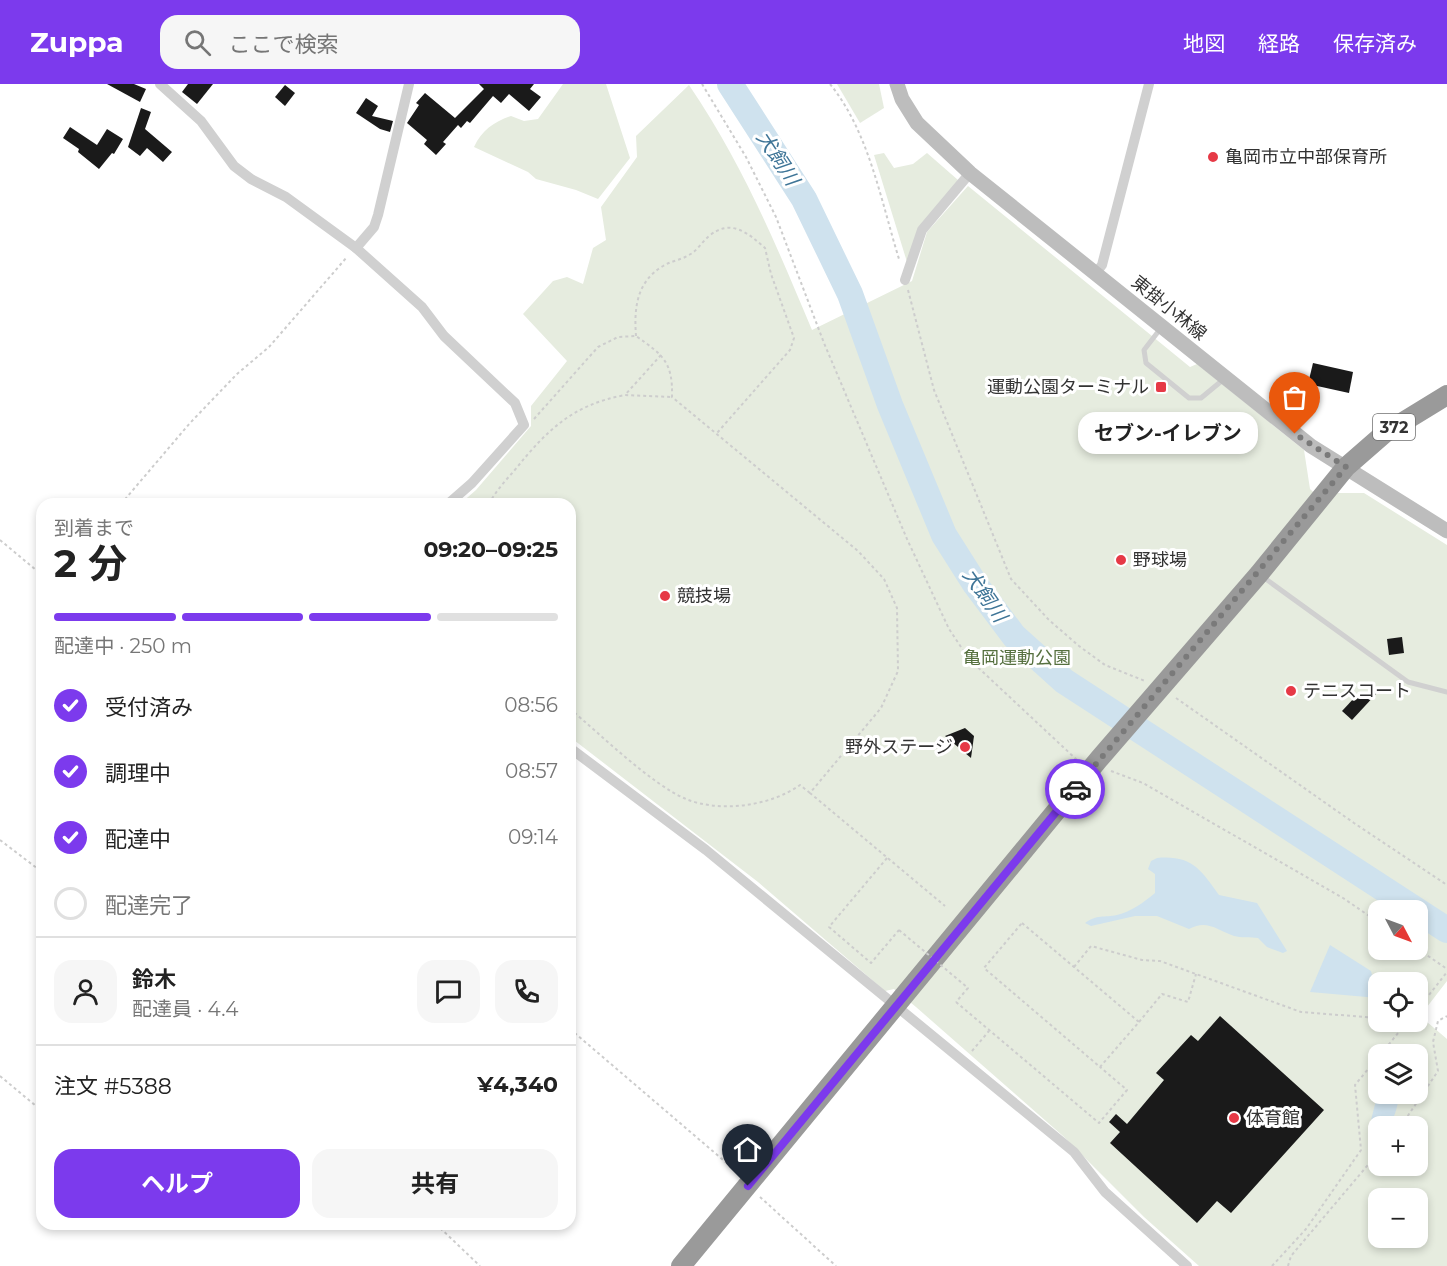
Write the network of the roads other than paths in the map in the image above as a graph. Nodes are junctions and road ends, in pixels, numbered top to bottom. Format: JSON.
{"nodes":[{"id":1,"x":160,"y":84,"type":"edge"},
{"id":2,"x":409,"y":84,"type":"edge"},
{"id":3,"x":897,"y":84,"type":"edge"},
{"id":4,"x":1149,"y":84,"type":"edge"},
{"id":5,"x":970,"y":173,"type":"junction"},
{"id":6,"x":356,"y":248,"type":"junction"},
{"id":7,"x":1095,"y":274,"type":"junction"},
{"id":8,"x":905,"y":280,"type":"road end"},
{"id":9,"x":1162,"y":327,"type":"junction"},
{"id":10,"x":1226,"y":378,"type":"junction"},
{"id":11,"x":1447,"y":395,"type":"edge"},
{"id":12,"x":1346,"y":467,"type":"junction"},
{"id":13,"x":455,"y":498,"type":"edge"},
{"id":14,"x":1447,"y":531,"type":"edge"},
{"id":15,"x":1259,"y":574,"type":"junction"},
{"id":16,"x":1447,"y":692,"type":"edge"},
{"id":17,"x":576,"y":752,"type":"edge"},
{"id":18,"x":898,"y":1005,"type":"junction"},
{"id":19,"x":681,"y":1266,"type":"edge"},
{"id":20,"x":1187,"y":1266,"type":"edge"}],
"edges":[{"from":1,"to":6,"type":"street"},
{"from":2,"to":6,"type":"street"},
{"from":3,"to":5,"type":"main road","name":"東掛小林線"},
{"from":4,"to":7,"type":"street"},
{"from":5,"to":7,"type":"main road","name":"東掛小林線"},
{"from":5,"to":8,"type":"street"},
{"from":6,"to":13,"type":"street"},
{"from":7,"to":9,"type":"main road","name":"東掛小林線"},
{"from":9,"to":10,"type":"main road","name":"東掛小林線"},
{"from":9,"to":10,"type":"lane"},
{"from":10,"to":12,"type":"main road","name":"東掛小林線"},
{"from":11,"to":12,"type":"highway","number":"372"},
{"from":12,"to":14,"type":"main road","name":"東掛小林線"},
{"from":12,"to":15,"type":"highway","number":"372"},
{"from":15,"to":16,"type":"lane"},
{"from":15,"to":18,"type":"highway","number":"372"},
{"from":17,"to":18,"type":"street"},
{"from":18,"to":19,"type":"highway","number":"372"},
{"from":18,"to":20,"type":"street"}]}
